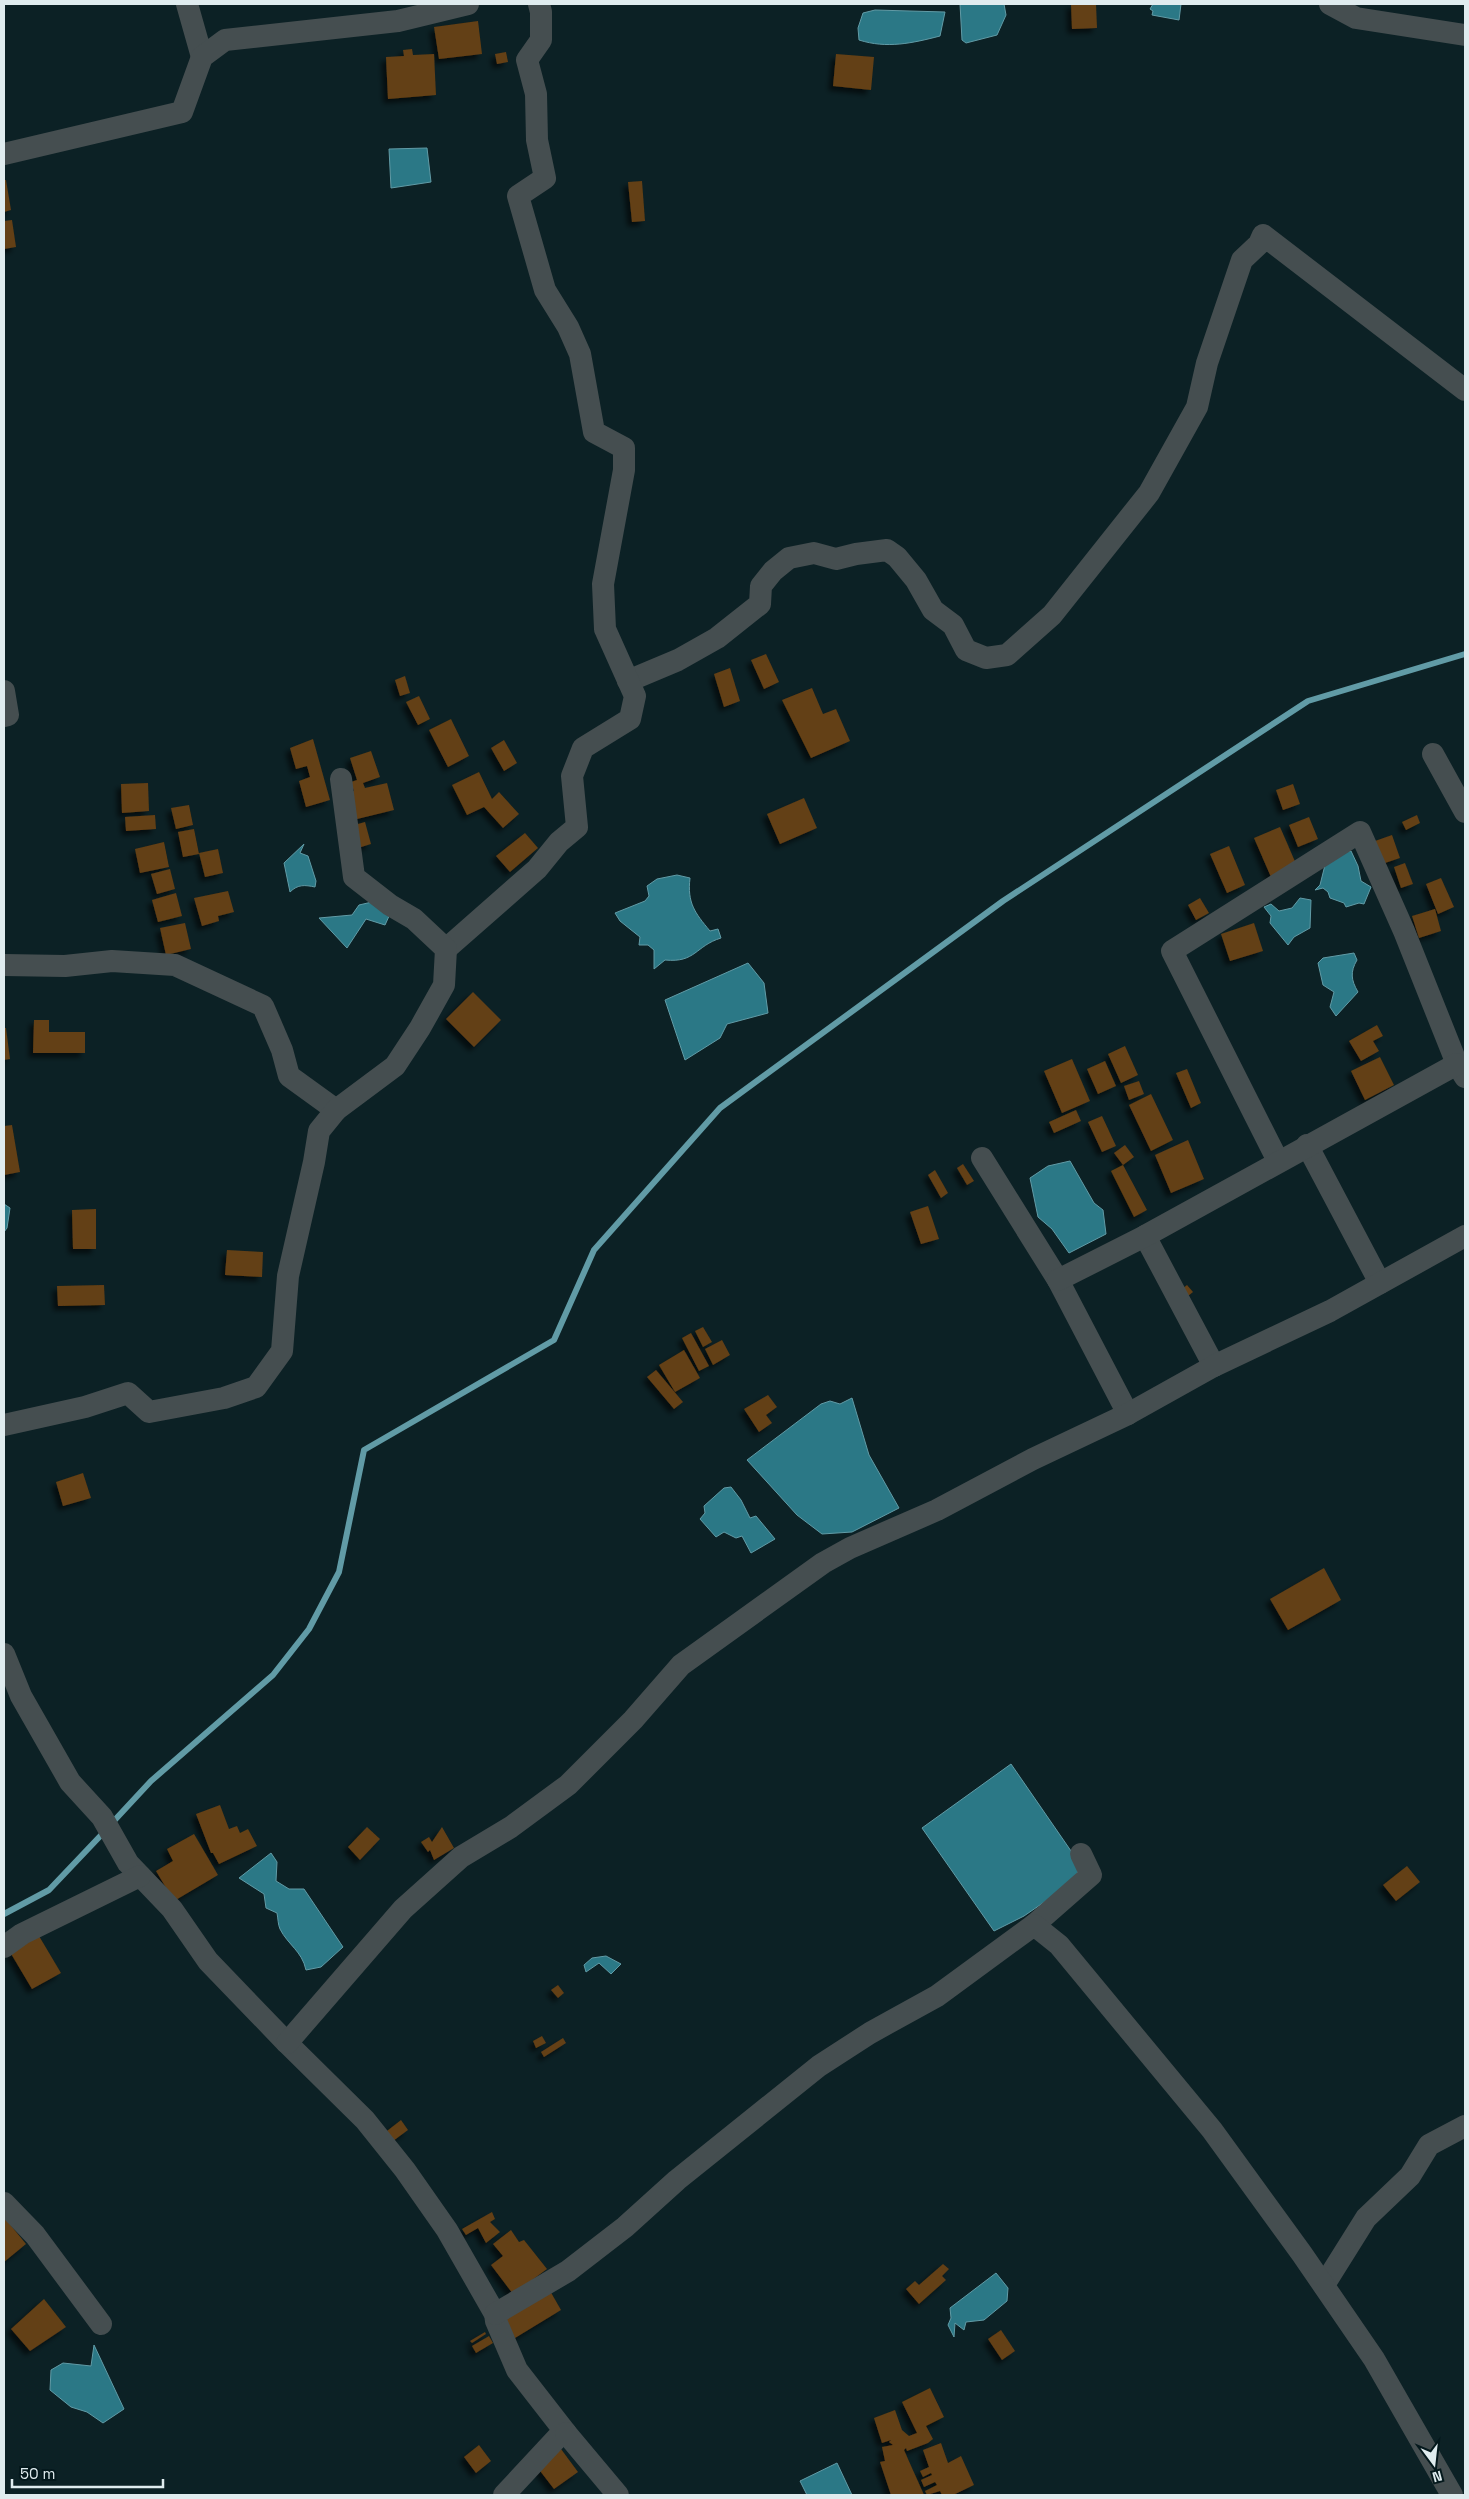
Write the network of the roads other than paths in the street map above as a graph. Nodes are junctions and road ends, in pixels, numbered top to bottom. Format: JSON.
{"nodes":[{"id":1,"x":187,"y":4,"type":"edge"},
{"id":2,"x":468,"y":4,"type":"edge"},
{"id":3,"x":539,"y":4,"type":"edge"},
{"id":4,"x":1330,"y":4,"type":"edge"},
{"id":5,"x":1465,"y":35,"type":"edge"},
{"id":6,"x":202,"y":57,"type":"junction"},
{"id":7,"x":4,"y":154,"type":"edge"},
{"id":8,"x":1465,"y":390,"type":"edge"},
{"id":9,"x":628,"y":681,"type":"junction"},
{"id":10,"x":4,"y":691,"type":"edge"},
{"id":11,"x":4,"y":716,"type":"edge"},
{"id":12,"x":1434,"y":754,"type":"dead end"},
{"id":13,"x":341,"y":779,"type":"dead end"},
{"id":14,"x":1465,"y":812,"type":"edge"},
{"id":15,"x":446,"y":949,"type":"junction"},
{"id":16,"x":4,"y":966,"type":"edge"},
{"id":17,"x":1461,"y":1071,"type":"edge"},
{"id":18,"x":336,"y":1110,"type":"junction"},
{"id":19,"x":1307,"y":1145,"type":"junction"},
{"id":20,"x":982,"y":1158,"type":"dead end"},
{"id":21,"x":1278,"y":1161,"type":"junction"},
{"id":22,"x":1145,"y":1236,"type":"junction"},
{"id":23,"x":1465,"y":1236,"type":"edge"},
{"id":24,"x":1058,"y":1280,"type":"junction"},
{"id":25,"x":1380,"y":1283,"type":"junction"},
{"id":26,"x":1214,"y":1366,"type":"junction"},
{"id":27,"x":1128,"y":1414,"type":"junction"},
{"id":28,"x":4,"y":1425,"type":"edge"},
{"id":29,"x":4,"y":1654,"type":"edge"},
{"id":30,"x":1082,"y":1854,"type":"dead end"},
{"id":31,"x":140,"y":1876,"type":"junction"},
{"id":32,"x":1034,"y":1925,"type":"junction"},
{"id":33,"x":4,"y":1947,"type":"edge"},
{"id":34,"x":287,"y":2044,"type":"junction"},
{"id":35,"x":1465,"y":2126,"type":"edge"},
{"id":36,"x":4,"y":2203,"type":"edge"},
{"id":37,"x":1324,"y":2285,"type":"junction"},
{"id":38,"x":495,"y":2314,"type":"junction"},
{"id":39,"x":101,"y":2324,"type":"dead end"},
{"id":40,"x":566,"y":2433,"type":"junction"},
{"id":41,"x":504,"y":2495,"type":"edge"},
{"id":42,"x":618,"y":2495,"type":"edge"},
{"id":43,"x":1452,"y":2495,"type":"edge"}],
"edges":[{"from":1,"to":6,"type":"street"},
{"from":2,"to":6,"type":"street"},
{"from":3,"to":9,"type":"street"},
{"from":4,"to":5,"type":"street"},
{"from":6,"to":7,"type":"street"},
{"from":8,"to":9,"type":"street"},
{"from":9,"to":15,"type":"street"},
{"from":10,"to":11,"type":"street"},
{"from":12,"to":14,"type":"street"},
{"from":13,"to":15,"type":"street"},
{"from":15,"to":18,"type":"street"},
{"from":16,"to":18,"type":"street"},
{"from":17,"to":19,"type":"street"},
{"from":17,"to":21,"type":"street"},
{"from":18,"to":28,"type":"street"},
{"from":19,"to":21,"type":"street"},
{"from":19,"to":25,"type":"street"},
{"from":20,"to":24,"type":"street"},
{"from":21,"to":22,"type":"street"},
{"from":22,"to":24,"type":"street"},
{"from":22,"to":26,"type":"street"},
{"from":23,"to":25,"type":"street"},
{"from":24,"to":27,"type":"street"},
{"from":25,"to":26,"type":"street"},
{"from":26,"to":27,"type":"street"},
{"from":27,"to":34,"type":"street"},
{"from":29,"to":31,"type":"street"},
{"from":30,"to":32,"type":"street"},
{"from":31,"to":33,"type":"street"},
{"from":31,"to":34,"type":"street"},
{"from":32,"to":37,"type":"street"},
{"from":32,"to":38,"type":"street"},
{"from":34,"to":38,"type":"street"},
{"from":35,"to":37,"type":"street"},
{"from":36,"to":39,"type":"street"},
{"from":37,"to":43,"type":"street"},
{"from":38,"to":40,"type":"street"},
{"from":40,"to":41,"type":"street"},
{"from":40,"to":42,"type":"street"}]}
